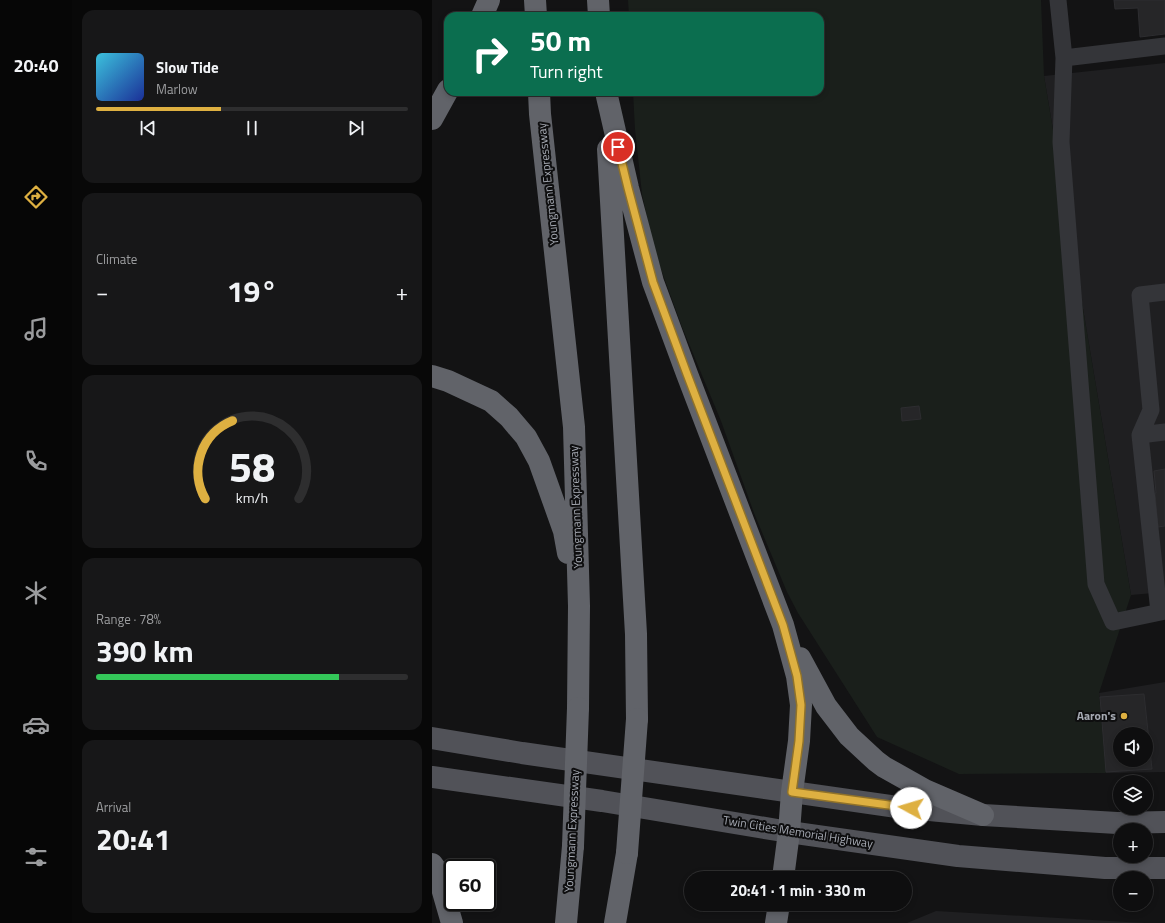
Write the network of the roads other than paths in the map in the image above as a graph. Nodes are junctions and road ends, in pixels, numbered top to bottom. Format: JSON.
{"nodes":[{"id":1,"x":489,"y":0,"type":"edge"},
{"id":2,"x":535,"y":0,"type":"edge"},
{"id":3,"x":598,"y":0,"type":"edge"},
{"id":4,"x":1058,"y":0,"type":"edge"},
{"id":5,"x":484,"y":12,"type":"edge"},
{"id":6,"x":536,"y":12,"type":"edge"},
{"id":7,"x":599,"y":12,"type":"edge"},
{"id":8,"x":1165,"y":46,"type":"edge"},
{"id":9,"x":1064,"y":58,"type":"junction"},
{"id":10,"x":445,"y":96,"type":"edge"},
{"id":11,"x":539,"y":96,"type":"edge"},
{"id":12,"x":605,"y":96,"type":"edge"},
{"id":13,"x":606,"y":96,"type":"edge"},
{"id":14,"x":432,"y":119,"type":"edge"},
{"id":15,"x":1165,"y":292,"type":"edge"},
{"id":16,"x":432,"y":376,"type":"edge"},
{"id":17,"x":1165,"y":432,"type":"edge"},
{"id":18,"x":1140,"y":436,"type":"junction"},
{"id":19,"x":579,"y":606,"type":"junction"},
{"id":20,"x":1162,"y":612,"type":"edge"},
{"id":21,"x":783,"y":625,"type":"junction"},
{"id":22,"x":432,"y":738,"type":"edge"},
{"id":23,"x":432,"y":777,"type":"edge"},
{"id":24,"x":792,"y":792,"type":"junction"},
{"id":25,"x":983,"y":815,"type":"junction"},
{"id":26,"x":1165,"y":822,"type":"edge"},
{"id":27,"x":790,"y":832,"type":"junction"},
{"id":28,"x":432,"y":864,"type":"edge"},
{"id":29,"x":1165,"y":868,"type":"edge"},
{"id":30,"x":784,"y":871,"type":"edge"},
{"id":31,"x":778,"y":911,"type":"edge"},
{"id":32,"x":452,"y":923,"type":"edge"},
{"id":33,"x":566,"y":923,"type":"edge"},
{"id":34,"x":615,"y":923,"type":"edge"},
{"id":35,"x":776,"y":923,"type":"edge"}],
"edges":[{"from":1,"to":5,"type":"highway"},
{"from":2,"to":6,"type":"highway"},
{"from":3,"to":7,"type":"highway"},
{"from":4,"to":9,"type":"street"},
{"from":8,"to":9,"type":"street"},
{"from":9,"to":20,"type":"street"},
{"from":10,"to":14,"type":"highway"},
{"from":11,"to":19,"type":"highway","name":"Youngmann Expressway"},
{"from":12,"to":34,"type":"highway","bridge":true},
{"from":13,"to":21,"type":"highway"},
{"from":15,"to":18,"type":"street"},
{"from":16,"to":19,"type":"highway"},
{"from":17,"to":18,"type":"street"},
{"from":18,"to":20,"type":"street"},
{"from":19,"to":33,"type":"highway","name":"Youngmann Expressway","bridge":true},
{"from":21,"to":24,"type":"highway"},
{"from":21,"to":25,"type":"highway"},
{"from":22,"to":24,"type":"main road"},
{"from":23,"to":27,"type":"main road","name":"Twin Cities Memorial Highway"},
{"from":24,"to":25,"type":"main road"},
{"from":24,"to":27,"type":"highway"},
{"from":25,"to":26,"type":"main road"},
{"from":27,"to":29,"type":"main road","name":"Twin Cities Memorial Highway"},
{"from":27,"to":30,"type":"highway"},
{"from":28,"to":32,"type":"highway"},
{"from":31,"to":35,"type":"highway"}]}
